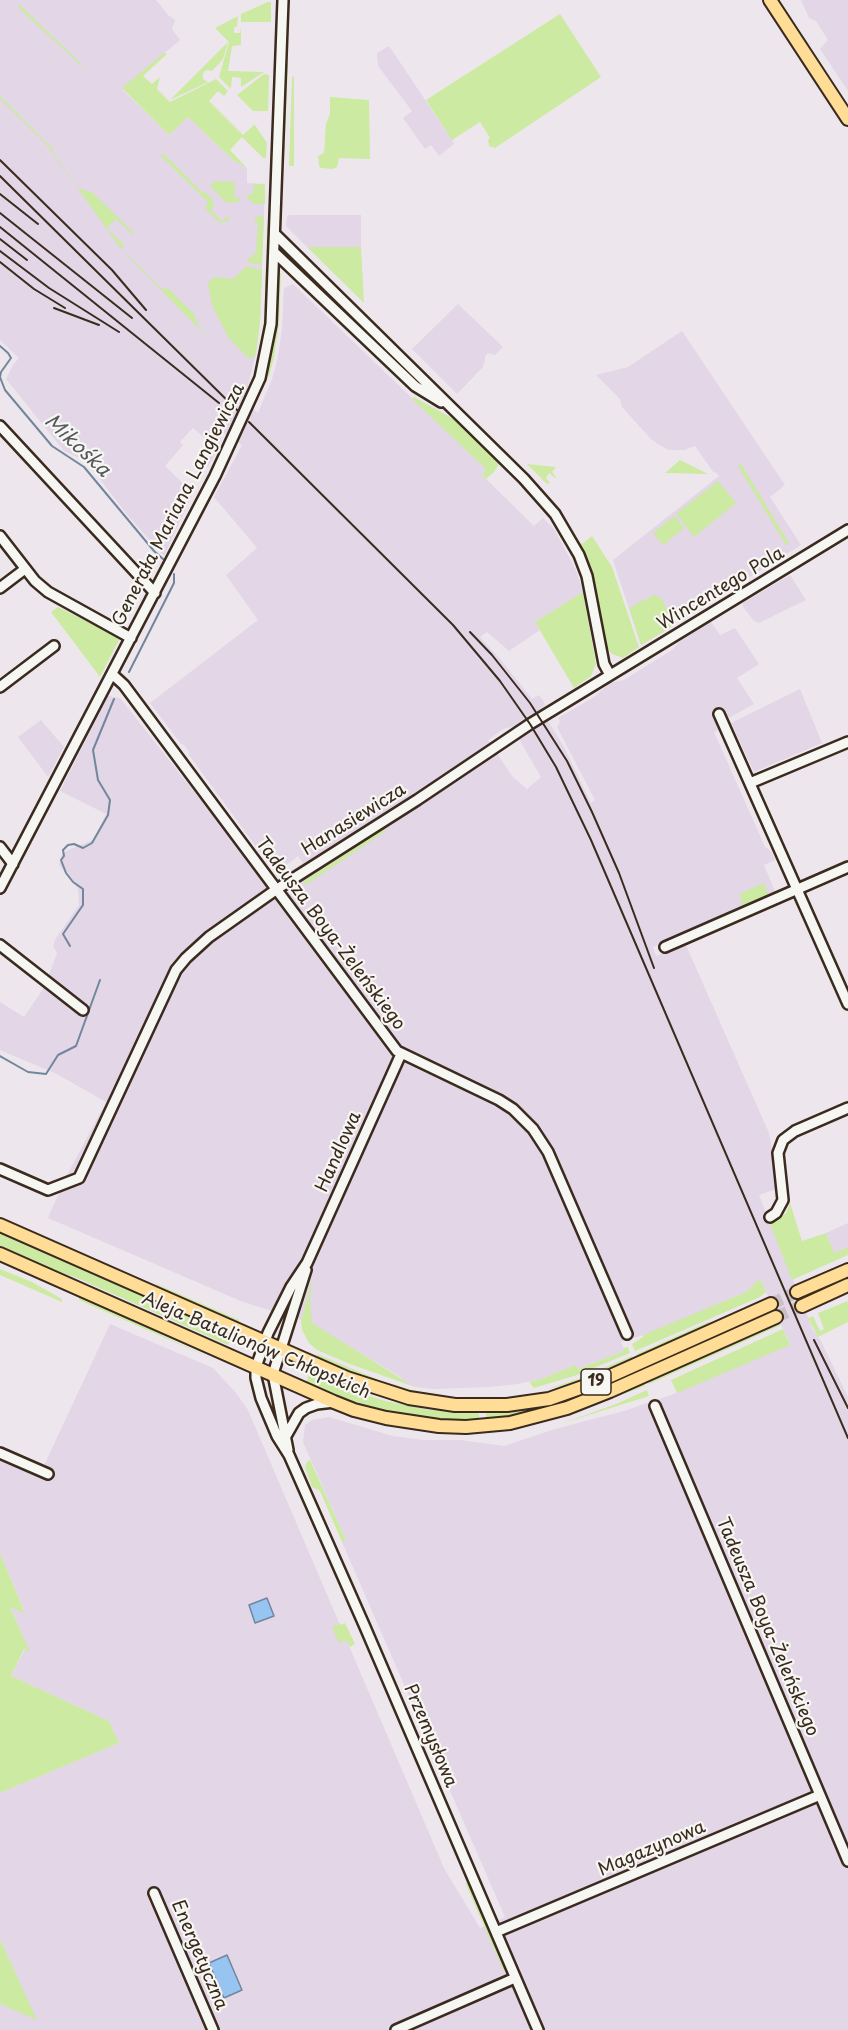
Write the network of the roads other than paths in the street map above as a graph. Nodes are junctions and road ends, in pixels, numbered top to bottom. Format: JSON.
{"nodes":[{"id":1,"x":282,"y":0,"type":"edge"},
{"id":2,"x":770,"y":0,"type":"edge"},
{"id":3,"x":848,"y":119,"type":"edge"},
{"id":4,"x":275,"y":234,"type":"junction"},
{"id":5,"x":274,"y":252,"type":"junction"},
{"id":6,"x":452,"y":409,"type":"junction"},
{"id":7,"x":0,"y":426,"type":"edge"},
{"id":8,"x":848,"y":530,"type":"edge"},
{"id":9,"x":0,"y":536,"type":"edge"},
{"id":10,"x":25,"y":569,"type":"junction"},
{"id":11,"x":0,"y":588,"type":"edge"},
{"id":12,"x":155,"y":593,"type":"junction"},
{"id":13,"x":131,"y":638,"type":"junction"},
{"id":14,"x":54,"y":646,"type":"dead end"},
{"id":15,"x":112,"y":674,"type":"junction"},
{"id":16,"x":610,"y":675,"type":"junction"},
{"id":17,"x":0,"y":687,"type":"edge"},
{"id":18,"x":719,"y":714,"type":"dead end"},
{"id":19,"x":848,"y":741,"type":"edge"},
{"id":20,"x":750,"y":783,"type":"junction"},
{"id":21,"x":0,"y":847,"type":"edge"},
{"id":22,"x":13,"y":864,"type":"junction"},
{"id":23,"x":848,"y":867,"type":"edge"},
{"id":24,"x":0,"y":888,"type":"edge"},
{"id":25,"x":277,"y":889,"type":"junction"},
{"id":26,"x":798,"y":889,"type":"junction"},
{"id":27,"x":0,"y":945,"type":"edge"},
{"id":28,"x":665,"y":947,"type":"dead end"},
{"id":29,"x":848,"y":1004,"type":"edge"},
{"id":30,"x":83,"y":1010,"type":"dead end"},
{"id":31,"x":401,"y":1054,"type":"junction"},
{"id":32,"x":848,"y":1108,"type":"edge"},
{"id":33,"x":0,"y":1169,"type":"edge"},
{"id":34,"x":770,"y":1216,"type":"dead end"},
{"id":35,"x":0,"y":1225,"type":"edge"},
{"id":36,"x":0,"y":1254,"type":"edge"},
{"id":37,"x":307,"y":1263,"type":"junction"},
{"id":38,"x":848,"y":1270,"type":"edge"},
{"id":39,"x":848,"y":1286,"type":"edge"},
{"id":40,"x":797,"y":1293,"type":"tunnel mouth"},
{"id":41,"x":771,"y":1304,"type":"tunnel mouth"},
{"id":42,"x":802,"y":1306,"type":"tunnel mouth"},
{"id":43,"x":776,"y":1317,"type":"tunnel mouth"},
{"id":44,"x":627,"y":1334,"type":"dead end"},
{"id":45,"x":264,"y":1342,"type":"junction"},
{"id":46,"x":282,"y":1350,"type":"junction"},
{"id":47,"x":256,"y":1367,"type":"junction"},
{"id":48,"x":273,"y":1374,"type":"junction"},
{"id":49,"x":334,"y":1402,"type":"junction"},
{"id":50,"x":656,"y":1406,"type":"dead end"},
{"id":51,"x":286,"y":1436,"type":"junction"},
{"id":52,"x":0,"y":1453,"type":"edge"},
{"id":53,"x":289,"y":1455,"type":"junction"},
{"id":54,"x":48,"y":1474,"type":"dead end"},
{"id":55,"x":820,"y":1795,"type":"junction"},
{"id":56,"x":848,"y":1861,"type":"edge"},
{"id":57,"x":154,"y":1893,"type":"dead end"},
{"id":58,"x":496,"y":1932,"type":"junction"},
{"id":59,"x":515,"y":1978,"type":"junction"},
{"id":60,"x":213,"y":2030,"type":"edge"},
{"id":61,"x":396,"y":2030,"type":"edge"},
{"id":62,"x":538,"y":2030,"type":"edge"}],
"edges":[{"from":1,"to":4,"type":"street","name":"Generała Mariana Langiewicza"},
{"from":2,"to":3,"type":"main road"},
{"from":4,"to":5,"type":"street","name":"Generała Mariana Langiewicza"},
{"from":4,"to":6,"type":"street"},
{"from":5,"to":6,"type":"street"},
{"from":5,"to":12,"type":"street","name":"Generała Mariana Langiewicza"},
{"from":6,"to":16,"type":"street"},
{"from":7,"to":12,"type":"street"},
{"from":8,"to":16,"type":"street","name":"Wincentego Pola"},
{"from":9,"to":10,"type":"street"},
{"from":10,"to":11,"type":"street"},
{"from":10,"to":13,"type":"street"},
{"from":12,"to":13,"type":"street","name":"Generała Mariana Langiewicza"},
{"from":13,"to":15,"type":"street","name":"Generała Mariana Langiewicza"},
{"from":14,"to":17,"type":"street"},
{"from":15,"to":22,"type":"street","name":"Generała Mariana Langiewicza"},
{"from":15,"to":25,"type":"street","name":"Tadeusza Boya-Żeleńskiego"},
{"from":16,"to":25,"type":"street","name":"Hanasiewicza"},
{"from":18,"to":20,"type":"street"},
{"from":19,"to":20,"type":"street"},
{"from":20,"to":26,"type":"street"},
{"from":21,"to":22,"type":"street"},
{"from":22,"to":24,"type":"street","name":"Generała Mariana Langiewicza"},
{"from":23,"to":26,"type":"street"},
{"from":25,"to":31,"type":"street","name":"Tadeusza Boya-Żeleńskiego"},
{"from":25,"to":33,"type":"street","name":"Hanasiewicza"},
{"from":26,"to":28,"type":"street"},
{"from":26,"to":29,"type":"street"},
{"from":27,"to":30,"type":"street"},
{"from":31,"to":37,"type":"street","name":"Handlowa"},
{"from":31,"to":44,"type":"street","name":"Tadeusza Boya-Żeleńskiego"},
{"from":32,"to":34,"type":"street"},
{"from":35,"to":45,"type":"main road","name":"Aleja Batalionów Chłopskich","number":"19"},
{"from":36,"to":47,"type":"main road","name":"Aleja Batalionów Chłopskich","number":"19"},
{"from":37,"to":45,"type":"street","name":"Handlowa"},
{"from":37,"to":46,"type":"street","name":"Handlowa"},
{"from":38,"to":40,"type":"main road"},
{"from":39,"to":42,"type":"main road"},
{"from":41,"to":46,"type":"main road","name":"Aleja Batalionów Chłopskich","number":"19"},
{"from":43,"to":49,"type":"main road","name":"Aleja Batalionów Chłopskich","number":"19"},
{"from":45,"to":46,"type":"main road","name":"Aleja Batalionów Chłopskich","number":"19"},
{"from":45,"to":47,"type":"street","name":"Handlowa"},
{"from":46,"to":48,"type":"street","name":"Handlowa"},
{"from":47,"to":48,"type":"main road","name":"Aleja Batalionów Chłopskich","number":"19"},
{"from":47,"to":53,"type":"street","name":"Przemysłowa"},
{"from":48,"to":49,"type":"main road","name":"Aleja Batalionów Chłopskich","number":"19"},
{"from":48,"to":51,"type":"street","name":"Przemysłowa"},
{"from":49,"to":51,"type":"street"},
{"from":50,"to":55,"type":"street","name":"Tadeusza Boya-Żeleńskiego"},
{"from":51,"to":53,"type":"street","name":"Przemysłowa"},
{"from":52,"to":54,"type":"street"},
{"from":53,"to":58,"type":"street","name":"Przemysłowa"},
{"from":55,"to":56,"type":"street","name":"Tadeusza Boya-Żeleńskiego"},
{"from":55,"to":58,"type":"street","name":"Magazynowa"},
{"from":57,"to":60,"type":"street","name":"Energetyczna"},
{"from":58,"to":59,"type":"street","name":"Przemysłowa"},
{"from":59,"to":61,"type":"street"},
{"from":59,"to":62,"type":"street","name":"Przemysłowa"}]}
